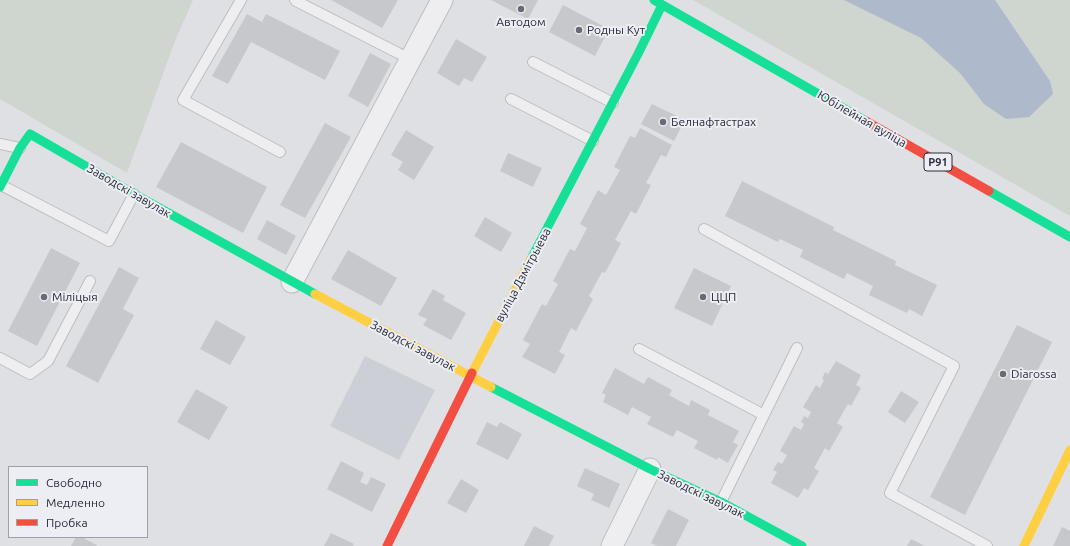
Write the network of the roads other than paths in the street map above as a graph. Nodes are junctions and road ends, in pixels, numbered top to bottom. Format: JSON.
{"nodes":[{"id":1,"x":241,"y":0,"type":"edge"},
{"id":2,"x":295,"y":0,"type":"edge"},
{"id":3,"x":442,"y":0,"type":"edge"},
{"id":4,"x":658,"y":2,"type":"edge"},
{"id":5,"x":411,"y":58,"type":"junction"},
{"id":6,"x":533,"y":62,"type":"dead end"},
{"id":7,"x":511,"y":99,"type":"dead end"},
{"id":8,"x":613,"y":103,"type":"junction"},
{"id":9,"x":593,"y":141,"type":"junction"},
{"id":10,"x":0,"y":144,"type":"edge"},
{"id":11,"x":20,"y":148,"type":"junction"},
{"id":12,"x":280,"y":152,"type":"dead end"},
{"id":13,"x":0,"y":186,"type":"edge"},
{"id":14,"x":134,"y":194,"type":"junction"},
{"id":15,"x":704,"y":229,"type":"dead end"},
{"id":16,"x":1070,"y":237,"type":"edge"},
{"id":17,"x":90,"y":281,"type":"dead end"},
{"id":18,"x":292,"y":282,"type":"junction"},
{"id":19,"x":797,"y":348,"type":"dead end"},
{"id":20,"x":639,"y":349,"type":"dead end"},
{"id":21,"x":0,"y":358,"type":"edge"},
{"id":22,"x":470,"y":376,"type":"junction"},
{"id":23,"x":764,"y":415,"type":"junction"},
{"id":24,"x":1070,"y":450,"type":"edge"},
{"id":25,"x":650,"y":469,"type":"junction"},
{"id":26,"x":721,"y":502,"type":"junction"},
{"id":27,"x":387,"y":546,"type":"edge"},
{"id":28,"x":612,"y":546,"type":"edge"},
{"id":29,"x":802,"y":546,"type":"edge"},
{"id":30,"x":987,"y":546,"type":"edge"},
{"id":31,"x":1024,"y":546,"type":"edge"}],
"edges":[{"from":1,"to":12,"type":"lane"},
{"from":2,"to":5,"type":"lane"},
{"from":3,"to":5,"type":"street"},
{"from":4,"to":8,"type":"street","name":"вуліца Дзмітрыева"},
{"from":4,"to":16,"type":"street","name":"Юбілейная вуліца","number":"Р91"},
{"from":5,"to":18,"type":"street"},
{"from":6,"to":8,"type":"lane"},
{"from":7,"to":9,"type":"lane"},
{"from":8,"to":9,"type":"street","name":"вуліца Дзмітрыева"},
{"from":9,"to":22,"type":"street","name":"вуліца Дзмітрыева"},
{"from":10,"to":11,"type":"lane"},
{"from":11,"to":13,"type":"street"},
{"from":11,"to":14,"type":"street","name":"Заводскі завулак"},
{"from":13,"to":14,"type":"lane"},
{"from":14,"to":18,"type":"street","name":"Заводскі завулак"},
{"from":15,"to":30,"type":"lane"},
{"from":17,"to":21,"type":"lane"},
{"from":18,"to":22,"type":"street","name":"Заводскі завулак"},
{"from":19,"to":23,"type":"lane"},
{"from":20,"to":23,"type":"lane"},
{"from":22,"to":25,"type":"street","name":"Заводскі завулак"},
{"from":22,"to":27,"type":"street","name":"вуліца Дзмітрыева"},
{"from":23,"to":26,"type":"lane"},
{"from":24,"to":31,"type":"street"},
{"from":25,"to":26,"type":"street","name":"Заводскі завулак"},
{"from":25,"to":28,"type":"street"},
{"from":26,"to":29,"type":"street","name":"Заводскі завулак"}]}
